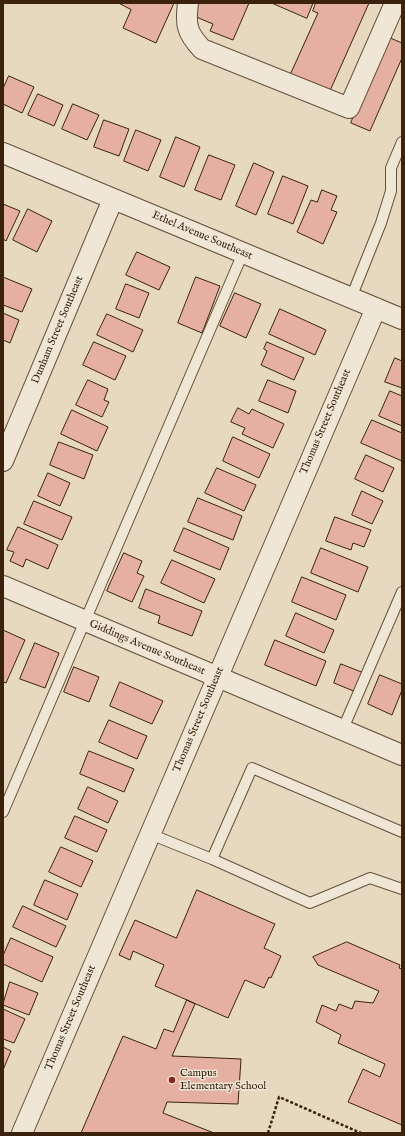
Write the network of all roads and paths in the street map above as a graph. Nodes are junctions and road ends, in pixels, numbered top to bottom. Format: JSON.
{"nodes":[{"id":1,"x":188,"y":3,"type":"edge"},
{"id":2,"x":395,"y":3,"type":"edge"},
{"id":3,"x":402,"y":142,"type":"edge"},
{"id":4,"x":3,"y":153,"type":"edge"},
{"id":5,"x":113,"y":199,"type":"junction"},
{"id":6,"x":243,"y":253,"type":"junction"},
{"id":7,"x":351,"y":298,"type":"junction"},
{"id":8,"x":376,"y":308,"type":"junction"},
{"id":9,"x":402,"y":319,"type":"edge"},
{"id":10,"x":3,"y":461,"type":"edge"},
{"id":11,"x":3,"y":586,"type":"edge"},
{"id":12,"x":402,"y":592,"type":"edge"},
{"id":13,"x":86,"y":621,"type":"junction"},
{"id":14,"x":217,"y":678,"type":"junction"},
{"id":15,"x":342,"y":731,"type":"junction"},
{"id":16,"x":402,"y":755,"type":"edge"},
{"id":17,"x":3,"y":812,"type":"edge"},
{"id":18,"x":402,"y":832,"type":"edge"},
{"id":19,"x":150,"y":834,"type":"junction"},
{"id":20,"x":212,"y":859,"type":"junction"},
{"id":21,"x":402,"y":889,"type":"edge"},
{"id":22,"x":22,"y":1133,"type":"edge"},
{"id":23,"x":268,"y":1133,"type":"edge"},
{"id":24,"x":361,"y":1133,"type":"edge"}],
"edges":[{"from":1,"to":2,"type":"street"},
{"from":3,"to":7,"type":"lane"},
{"from":4,"to":5,"type":"street","name":"Ethel Avenue Southeast"},
{"from":5,"to":6,"type":"street","name":"Ethel Avenue Southeast"},
{"from":5,"to":10,"type":"street","name":"Dunham Street Southeast"},
{"from":6,"to":7,"type":"street","name":"Ethel Avenue Southeast"},
{"from":6,"to":13,"type":"lane"},
{"from":7,"to":8,"type":"street","name":"Ethel Avenue Southeast"},
{"from":8,"to":9,"type":"street","name":"Ethel Avenue Southeast"},
{"from":8,"to":14,"type":"street","name":"Thomas Street Southeast"},
{"from":11,"to":13,"type":"street","name":"Giddings Avenue Southeast"},
{"from":12,"to":15,"type":"lane"},
{"from":13,"to":14,"type":"street","name":"Giddings Avenue Southeast"},
{"from":13,"to":17,"type":"lane"},
{"from":14,"to":15,"type":"street","name":"Giddings Avenue Southeast"},
{"from":14,"to":19,"type":"street","name":"Thomas Street Southeast"},
{"from":15,"to":16,"type":"street","name":"Giddings Avenue Southeast"},
{"from":18,"to":20,"type":"lane"},
{"from":19,"to":20,"type":"lane"},
{"from":19,"to":22,"type":"street","name":"Thomas Street Southeast"},
{"from":20,"to":21,"type":"lane"},
{"from":23,"to":24,"type":"path"}]}
